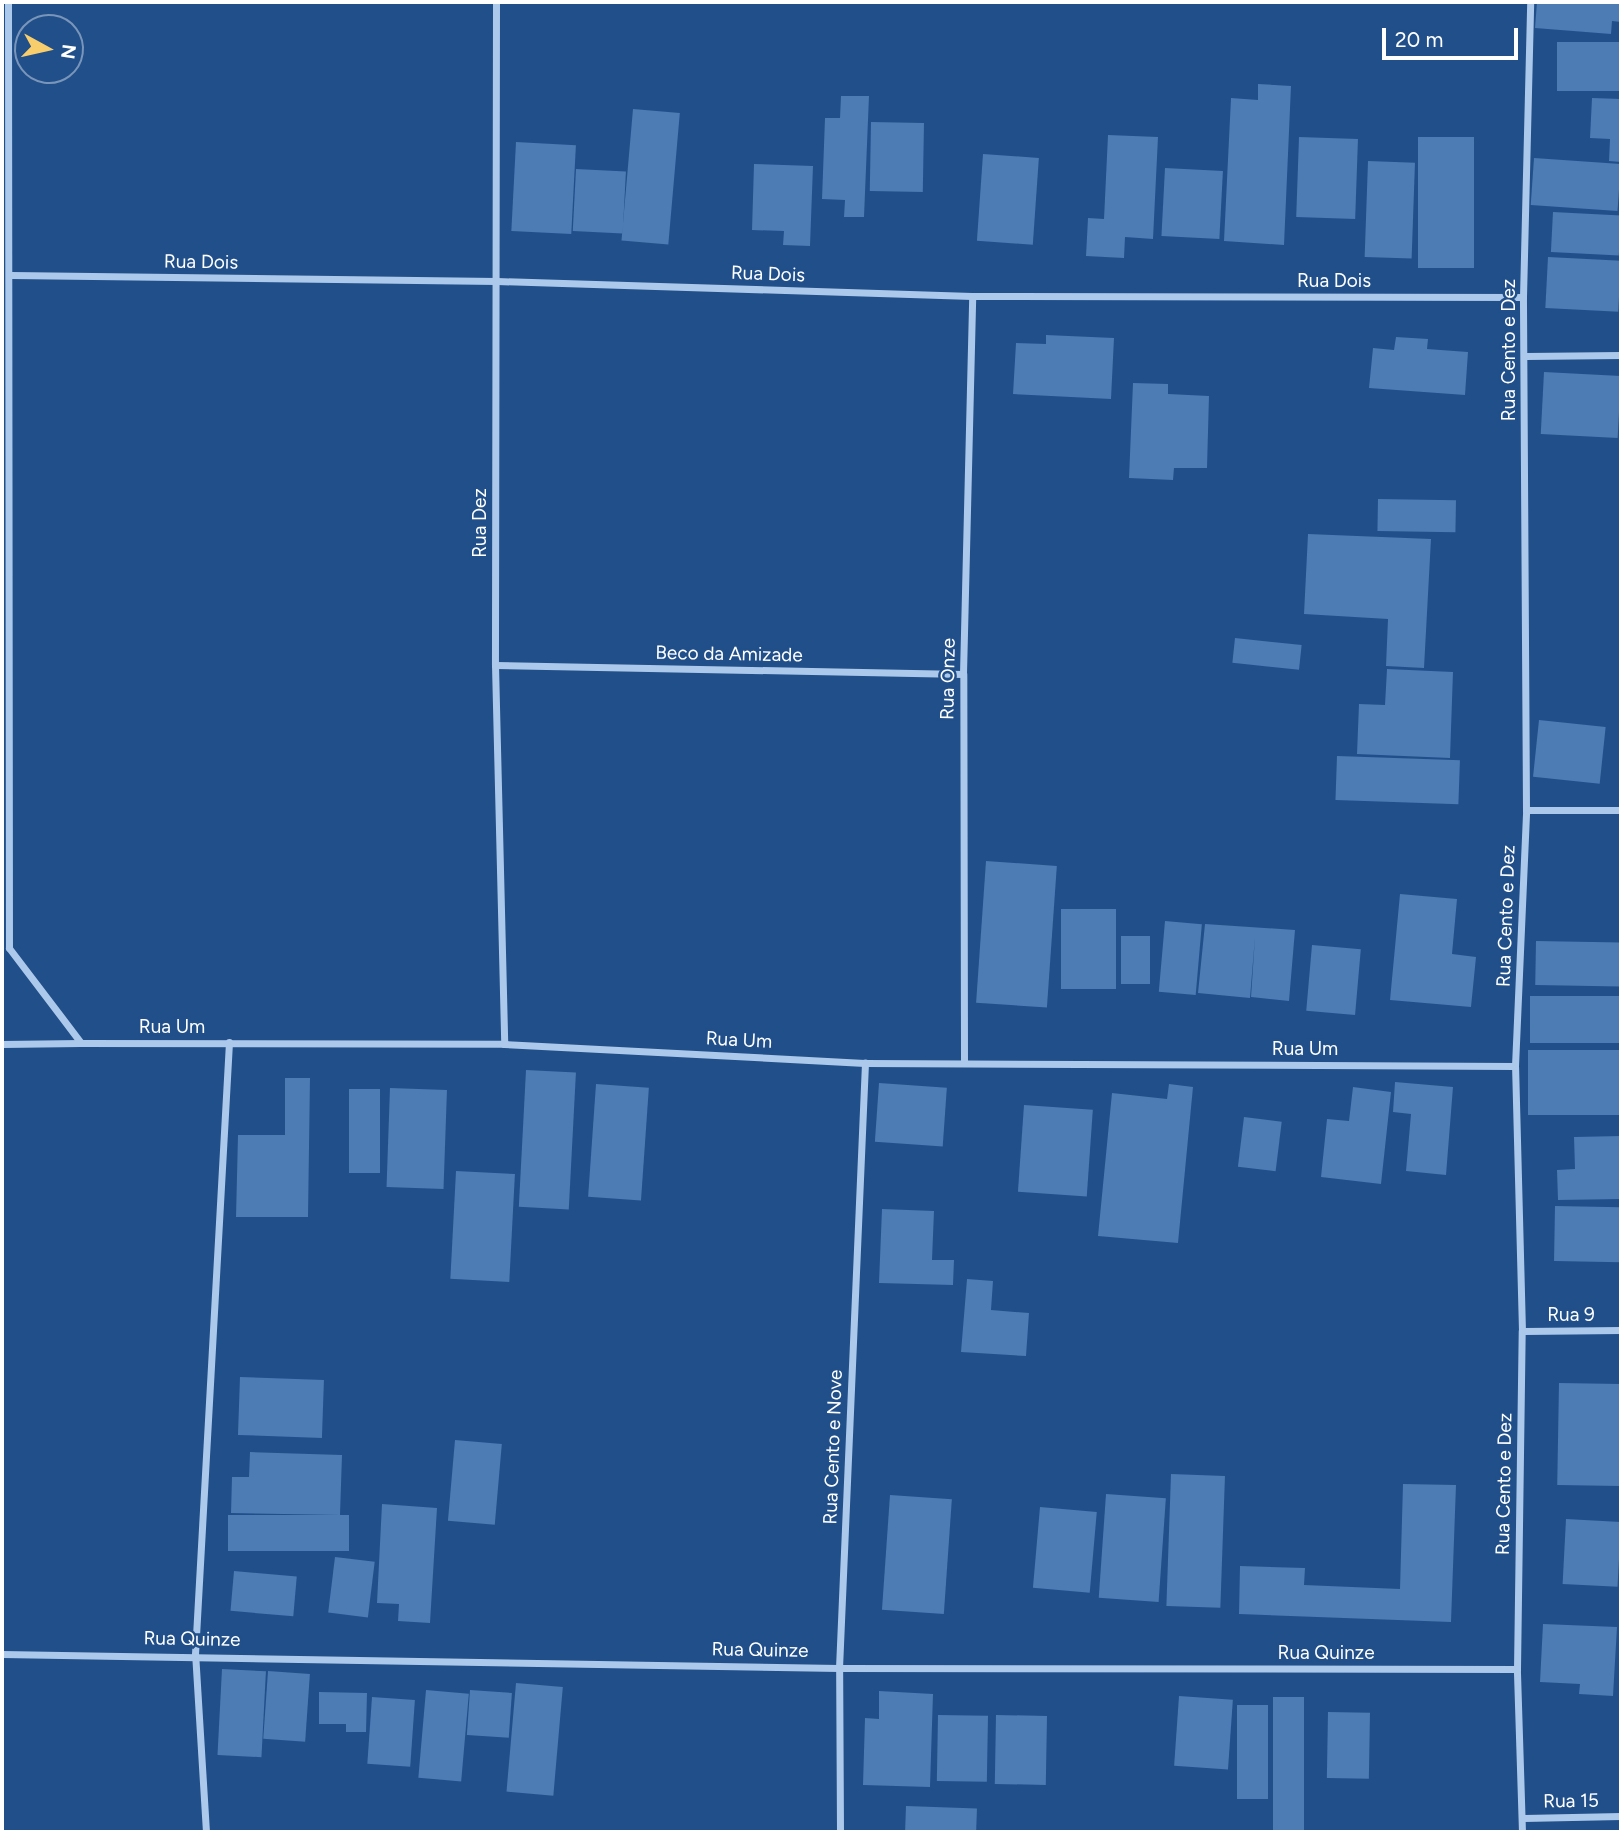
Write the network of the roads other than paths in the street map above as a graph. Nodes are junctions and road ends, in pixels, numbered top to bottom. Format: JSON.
{"nodes":[{"id":1,"x":8,"y":2,"type":"edge"},
{"id":2,"x":496,"y":2,"type":"edge"},
{"id":3,"x":1530,"y":2,"type":"edge"},
{"id":4,"x":11,"y":275,"type":"junction"},
{"id":5,"x":497,"y":281,"type":"junction"},
{"id":6,"x":972,"y":296,"type":"junction"},
{"id":7,"x":1523,"y":297,"type":"junction"},
{"id":8,"x":1621,"y":355,"type":"edge"},
{"id":9,"x":1525,"y":356,"type":"junction"},
{"id":10,"x":495,"y":666,"type":"junction"},
{"id":11,"x":963,"y":674,"type":"junction"},
{"id":12,"x":1526,"y":810,"type":"junction"},
{"id":13,"x":1621,"y":810,"type":"edge"},
{"id":14,"x":6,"y":948,"type":"edge"},
{"id":15,"x":229,"y":1042,"type":"junction"},
{"id":16,"x":81,"y":1043,"type":"junction"},
{"id":17,"x":2,"y":1044,"type":"edge"},
{"id":18,"x":504,"y":1044,"type":"junction"},
{"id":19,"x":964,"y":1062,"type":"junction"},
{"id":20,"x":865,"y":1063,"type":"junction"},
{"id":21,"x":1515,"y":1066,"type":"junction"},
{"id":22,"x":1621,"y":1330,"type":"edge"},
{"id":23,"x":1522,"y":1331,"type":"junction"},
{"id":24,"x":2,"y":1654,"type":"edge"},
{"id":25,"x":195,"y":1654,"type":"junction"},
{"id":26,"x":839,"y":1668,"type":"junction"},
{"id":27,"x":1517,"y":1668,"type":"junction"},
{"id":28,"x":1621,"y":1816,"type":"edge"},
{"id":29,"x":1522,"y":1818,"type":"junction"},
{"id":30,"x":206,"y":1832,"type":"edge"},
{"id":31,"x":840,"y":1832,"type":"edge"},
{"id":32,"x":1522,"y":1832,"type":"edge"}],
"edges":[{"from":1,"to":4,"type":"street"},
{"from":2,"to":5,"type":"street","name":"Rua Dez"},
{"from":3,"to":7,"type":"street","name":"Rua Cento e Dez"},
{"from":4,"to":5,"type":"street","name":"Rua Dois"},
{"from":4,"to":14,"type":"street"},
{"from":5,"to":6,"type":"street","name":"Rua Dois"},
{"from":5,"to":10,"type":"street","name":"Rua Dez"},
{"from":6,"to":7,"type":"street","name":"Rua Dois"},
{"from":6,"to":11,"type":"street","name":"Rua Onze"},
{"from":7,"to":9,"type":"street","name":"Rua Cento e Dez"},
{"from":8,"to":9,"type":"street"},
{"from":9,"to":12,"type":"street","name":"Rua Cento e Dez"},
{"from":10,"to":11,"type":"street","name":"Beco da Amizade"},
{"from":10,"to":18,"type":"street","name":"Rua Dez"},
{"from":11,"to":19,"type":"street","name":"Rua Onze"},
{"from":12,"to":13,"type":"street"},
{"from":12,"to":21,"type":"street","name":"Rua Cento e Dez"},
{"from":14,"to":16,"type":"street"},
{"from":15,"to":16,"type":"street","name":"Rua Um"},
{"from":15,"to":18,"type":"street","name":"Rua Um"},
{"from":15,"to":25,"type":"street"},
{"from":16,"to":17,"type":"street","name":"Rua Um"},
{"from":18,"to":20,"type":"street","name":"Rua Um"},
{"from":19,"to":20,"type":"street","name":"Rua Um"},
{"from":19,"to":21,"type":"street","name":"Rua Um"},
{"from":20,"to":26,"type":"street","name":"Rua Cento e Nove"},
{"from":21,"to":23,"type":"street","name":"Rua Cento e Dez"},
{"from":22,"to":23,"type":"street","name":"Rua 9"},
{"from":23,"to":27,"type":"street","name":"Rua Cento e Dez"},
{"from":24,"to":25,"type":"street","name":"Rua Quinze"},
{"from":25,"to":26,"type":"street","name":"Rua Quinze"},
{"from":25,"to":30,"type":"street"},
{"from":26,"to":27,"type":"street","name":"Rua Quinze"},
{"from":26,"to":31,"type":"street","name":"Rua Cento e Nove"},
{"from":27,"to":29,"type":"street","name":"Rua Cento e Dez"},
{"from":28,"to":29,"type":"street","name":"Rua 15"},
{"from":29,"to":32,"type":"street","name":"Rua Cento e Dez"}]}
